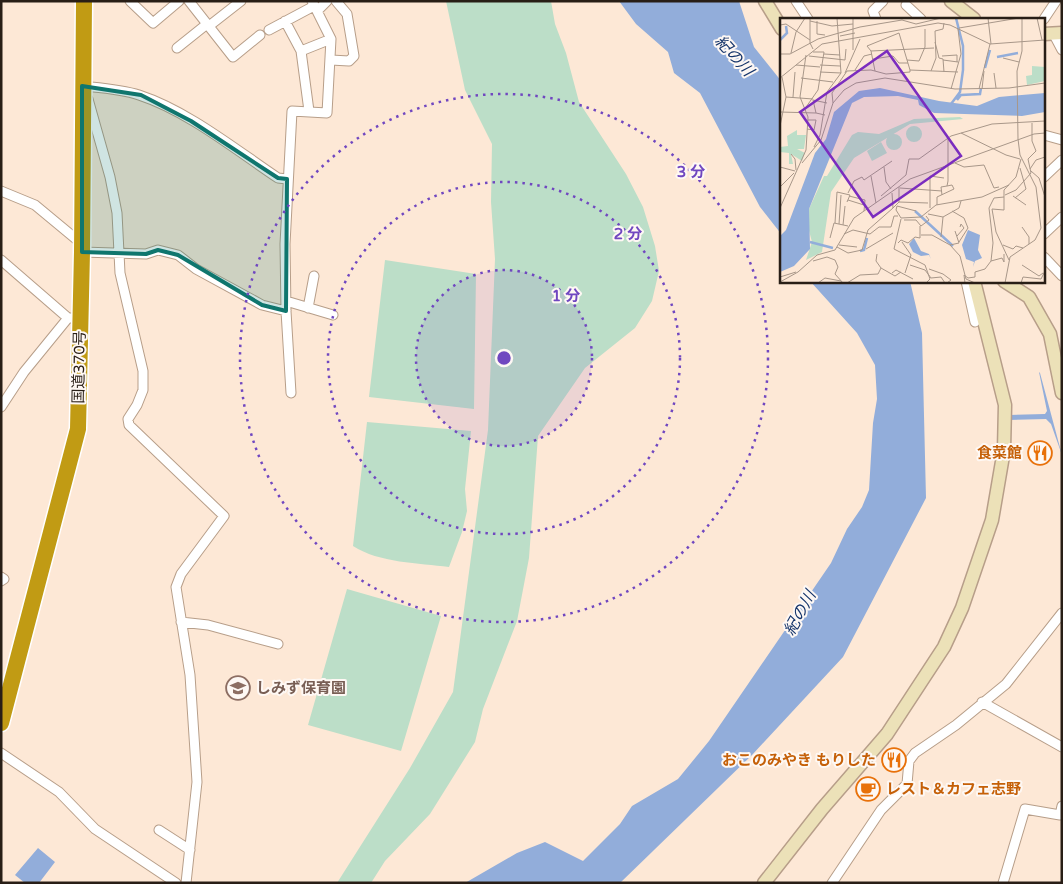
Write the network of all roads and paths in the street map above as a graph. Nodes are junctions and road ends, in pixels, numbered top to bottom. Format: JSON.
{"nodes":[{"id":1,"x":84,"y":1,"type":"edge"},
{"id":2,"x":130,"y":1,"type":"edge"},
{"id":3,"x":179,"y":1,"type":"edge"},
{"id":4,"x":189,"y":1,"type":"edge"},
{"id":5,"x":241,"y":1,"type":"edge"},
{"id":6,"x":327,"y":1,"type":"edge"},
{"id":7,"x":336,"y":1,"type":"edge"},
{"id":8,"x":765,"y":1,"type":"edge"},
{"id":9,"x":883,"y":1,"type":"edge"},
{"id":10,"x":951,"y":1,"type":"edge"},
{"id":11,"x":1057,"y":1,"type":"edge"},
{"id":12,"x":800,"y":3,"type":"edge"},
{"id":13,"x":1062,"y":5,"type":"edge"},
{"id":14,"x":314,"y":6,"type":"edge"},
{"id":15,"x":906,"y":6,"type":"dead end"},
{"id":16,"x":968,"y":17,"type":"edge"},
{"id":17,"x":808,"y":18,"type":"edge"},
{"id":18,"x":876,"y":18,"type":"edge"},
{"id":19,"x":920,"y":18,"type":"edge"},
{"id":20,"x":1045,"y":18,"type":"edge"},
{"id":21,"x":286,"y":21,"type":"junction"},
{"id":22,"x":208,"y":25,"type":"junction"},
{"id":23,"x":780,"y":26,"type":"edge"},
{"id":24,"x":182,"y":30,"type":"dead end"},
{"id":25,"x":269,"y":30,"type":"dead end"},
{"id":26,"x":1053,"y":34,"type":"edge"},
{"id":27,"x":260,"y":35,"type":"dead end"},
{"id":28,"x":189,"y":38,"type":"junction"},
{"id":29,"x":331,"y":39,"type":"junction"},
{"id":30,"x":176,"y":48,"type":"dead end"},
{"id":31,"x":1062,"y":50,"type":"edge"},
{"id":32,"x":301,"y":51,"type":"junction"},
{"id":33,"x":331,"y":60,"type":"junction"},
{"id":34,"x":82,"y":90,"type":"junction"},
{"id":35,"x":309,"y":112,"type":"junction"},
{"id":36,"x":1046,"y":136,"type":"edge"},
{"id":37,"x":1062,"y":140,"type":"edge"},
{"id":38,"x":1062,"y":160,"type":"edge"},
{"id":39,"x":1046,"y":175,"type":"edge"},
{"id":40,"x":287,"y":179,"type":"junction"},
{"id":41,"x":1,"y":191,"type":"edge"},
{"id":42,"x":1062,"y":217,"type":"edge"},
{"id":43,"x":1046,"y":232,"type":"edge"},
{"id":44,"x":82,"y":246,"type":"junction"},
{"id":45,"x":119,"y":253,"type":"junction"},
{"id":46,"x":1046,"y":258,"type":"edge"},
{"id":47,"x":1,"y":260,"type":"edge"},
{"id":48,"x":314,"y":276,"type":"dead end"},
{"id":49,"x":1062,"y":276,"type":"edge"},
{"id":50,"x":966,"y":282,"type":"edge"},
{"id":51,"x":974,"y":282,"type":"edge"},
{"id":52,"x":1006,"y":282,"type":"edge"},
{"id":53,"x":286,"y":306,"type":"junction"},
{"id":54,"x":308,"y":308,"type":"junction"},
{"id":55,"x":333,"y":315,"type":"dead end"},
{"id":56,"x":74,"y":318,"type":"junction"},
{"id":57,"x":975,"y":322,"type":"dead end"},
{"id":58,"x":291,"y":393,"type":"dead end"},
{"id":59,"x":1062,"y":393,"type":"edge"},
{"id":60,"x":1,"y":407,"type":"edge"},
{"id":61,"x":1,"y":577,"type":"edge"},
{"id":62,"x":1,"y":582,"type":"edge"},
{"id":63,"x":1062,"y":613,"type":"edge"},
{"id":64,"x":181,"y":622,"type":"junction"},
{"id":65,"x":278,"y":644,"type":"dead end"},
{"id":66,"x":5,"y":693,"type":"edge"},
{"id":67,"x":982,"y":702,"type":"junction"},
{"id":68,"x":1,"y":723,"type":"edge"},
{"id":69,"x":1062,"y":747,"type":"edge"},
{"id":70,"x":1,"y":753,"type":"edge"},
{"id":71,"x":1062,"y":806,"type":"edge"},
{"id":72,"x":159,"y":830,"type":"dead end"},
{"id":73,"x":190,"y":850,"type":"junction"},
{"id":74,"x":176,"y":883,"type":"edge"},
{"id":75,"x":186,"y":883,"type":"edge"},
{"id":76,"x":764,"y":883,"type":"edge"},
{"id":77,"x":832,"y":883,"type":"edge"},
{"id":78,"x":1003,"y":883,"type":"edge"}],
"edges":[{"from":1,"to":34,"type":"highway","name":"国道370号"},
{"from":2,"to":3,"type":"street"},
{"from":4,"to":22,"type":"street"},
{"from":5,"to":22,"type":"street"},
{"from":6,"to":14,"type":"street"},
{"from":7,"to":33,"type":"street"},
{"from":8,"to":23,"type":"street"},
{"from":9,"to":18,"type":"street"},
{"from":10,"to":16,"type":"street"},
{"from":11,"to":13,"type":"street"},
{"from":11,"to":20,"type":"street"},
{"from":12,"to":17,"type":"street"},
{"from":14,"to":21,"type":"street"},
{"from":14,"to":29,"type":"street"},
{"from":15,"to":19,"type":"street"},
{"from":21,"to":25,"type":"street"},
{"from":21,"to":32,"type":"street"},
{"from":22,"to":27,"type":"street"},
{"from":22,"to":28,"type":"street"},
{"from":24,"to":28,"type":"street"},
{"from":26,"to":31,"type":"street"},
{"from":28,"to":30,"type":"street"},
{"from":29,"to":32,"type":"street"},
{"from":29,"to":33,"type":"street"},
{"from":32,"to":35,"type":"street"},
{"from":33,"to":35,"type":"street"},
{"from":34,"to":40,"type":"street"},
{"from":34,"to":44,"type":"highway","name":"国道370号"},
{"from":34,"to":45,"type":"street"},
{"from":35,"to":40,"type":"street"},
{"from":36,"to":37,"type":"street"},
{"from":38,"to":39,"type":"street"},
{"from":40,"to":53,"type":"street"},
{"from":41,"to":44,"type":"street"},
{"from":42,"to":43,"type":"street"},
{"from":44,"to":45,"type":"street"},
{"from":44,"to":56,"type":"highway","name":"国道370号"},
{"from":45,"to":53,"type":"street"},
{"from":45,"to":64,"type":"street"},
{"from":46,"to":49,"type":"street"},
{"from":47,"to":56,"type":"street"},
{"from":48,"to":54,"type":"street"},
{"from":50,"to":57,"type":"street"},
{"from":51,"to":76,"type":"street"},
{"from":52,"to":59,"type":"street"},
{"from":53,"to":54,"type":"street"},
{"from":53,"to":58,"type":"street"},
{"from":54,"to":55,"type":"street"},
{"from":56,"to":60,"type":"street"},
{"from":56,"to":66,"type":"highway","name":"国道370号"},
{"from":61,"to":62,"type":"street"},
{"from":63,"to":67,"type":"street"},
{"from":64,"to":65,"type":"street"},
{"from":64,"to":73,"type":"street"},
{"from":66,"to":68,"type":"highway","name":"国道370号"},
{"from":67,"to":69,"type":"street"},
{"from":67,"to":77,"type":"street"},
{"from":70,"to":74,"type":"street"},
{"from":71,"to":78,"type":"street"},
{"from":72,"to":73,"type":"street"},
{"from":73,"to":75,"type":"street"}]}
